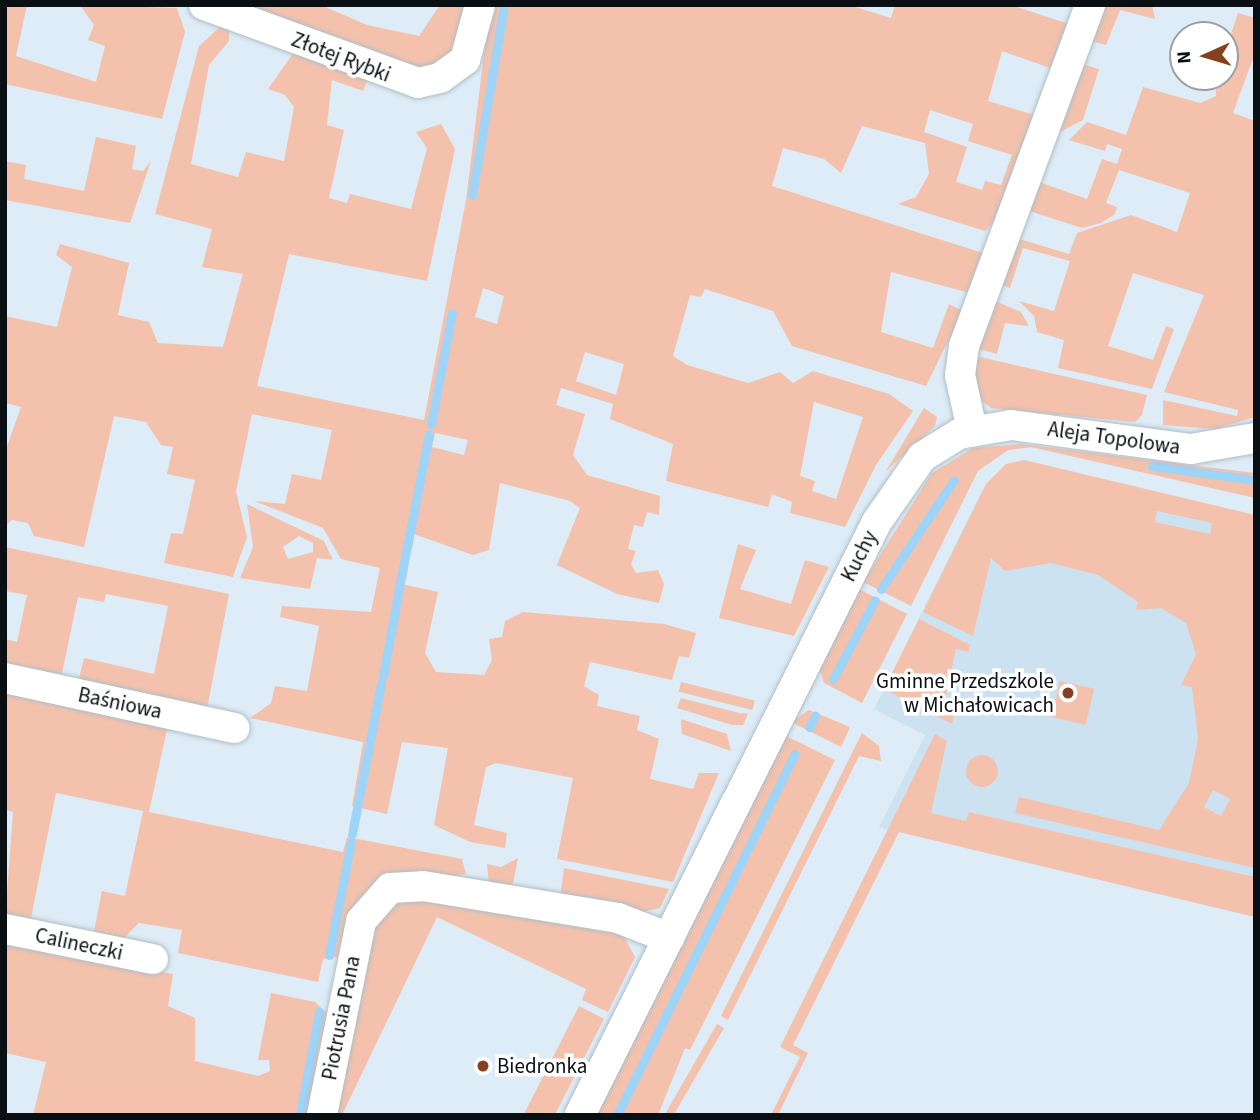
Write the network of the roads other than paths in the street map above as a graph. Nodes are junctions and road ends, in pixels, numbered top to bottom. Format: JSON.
{"nodes":[{"id":1,"x":204,"y":5,"type":"edge"},
{"id":2,"x":480,"y":5,"type":"edge"},
{"id":3,"x":1090,"y":5,"type":"edge"},
{"id":4,"x":972,"y":430,"type":"junction"},
{"id":5,"x":1255,"y":439,"type":"edge"},
{"id":6,"x":5,"y":678,"type":"edge"},
{"id":7,"x":234,"y":728,"type":"dead end"},
{"id":8,"x":5,"y":929,"type":"edge"},
{"id":9,"x":669,"y":938,"type":"junction"},
{"id":10,"x":153,"y":959,"type":"dead end"},
{"id":11,"x":322,"y":1115,"type":"edge"},
{"id":12,"x":580,"y":1115,"type":"edge"}],
"edges":[{"from":1,"to":2,"type":"street","name":"Złotej Rybki"},
{"from":3,"to":4,"type":"street"},
{"from":4,"to":5,"type":"street","name":"Aleja Topolowa"},
{"from":4,"to":9,"type":"street","name":"Kuchy"},
{"from":6,"to":7,"type":"street","name":"Baśniowa"},
{"from":8,"to":10,"type":"street","name":"Calineczki"},
{"from":9,"to":11,"type":"street","name":"Piotrusia Pana"},
{"from":9,"to":12,"type":"street","name":"Kuchy"}]}
